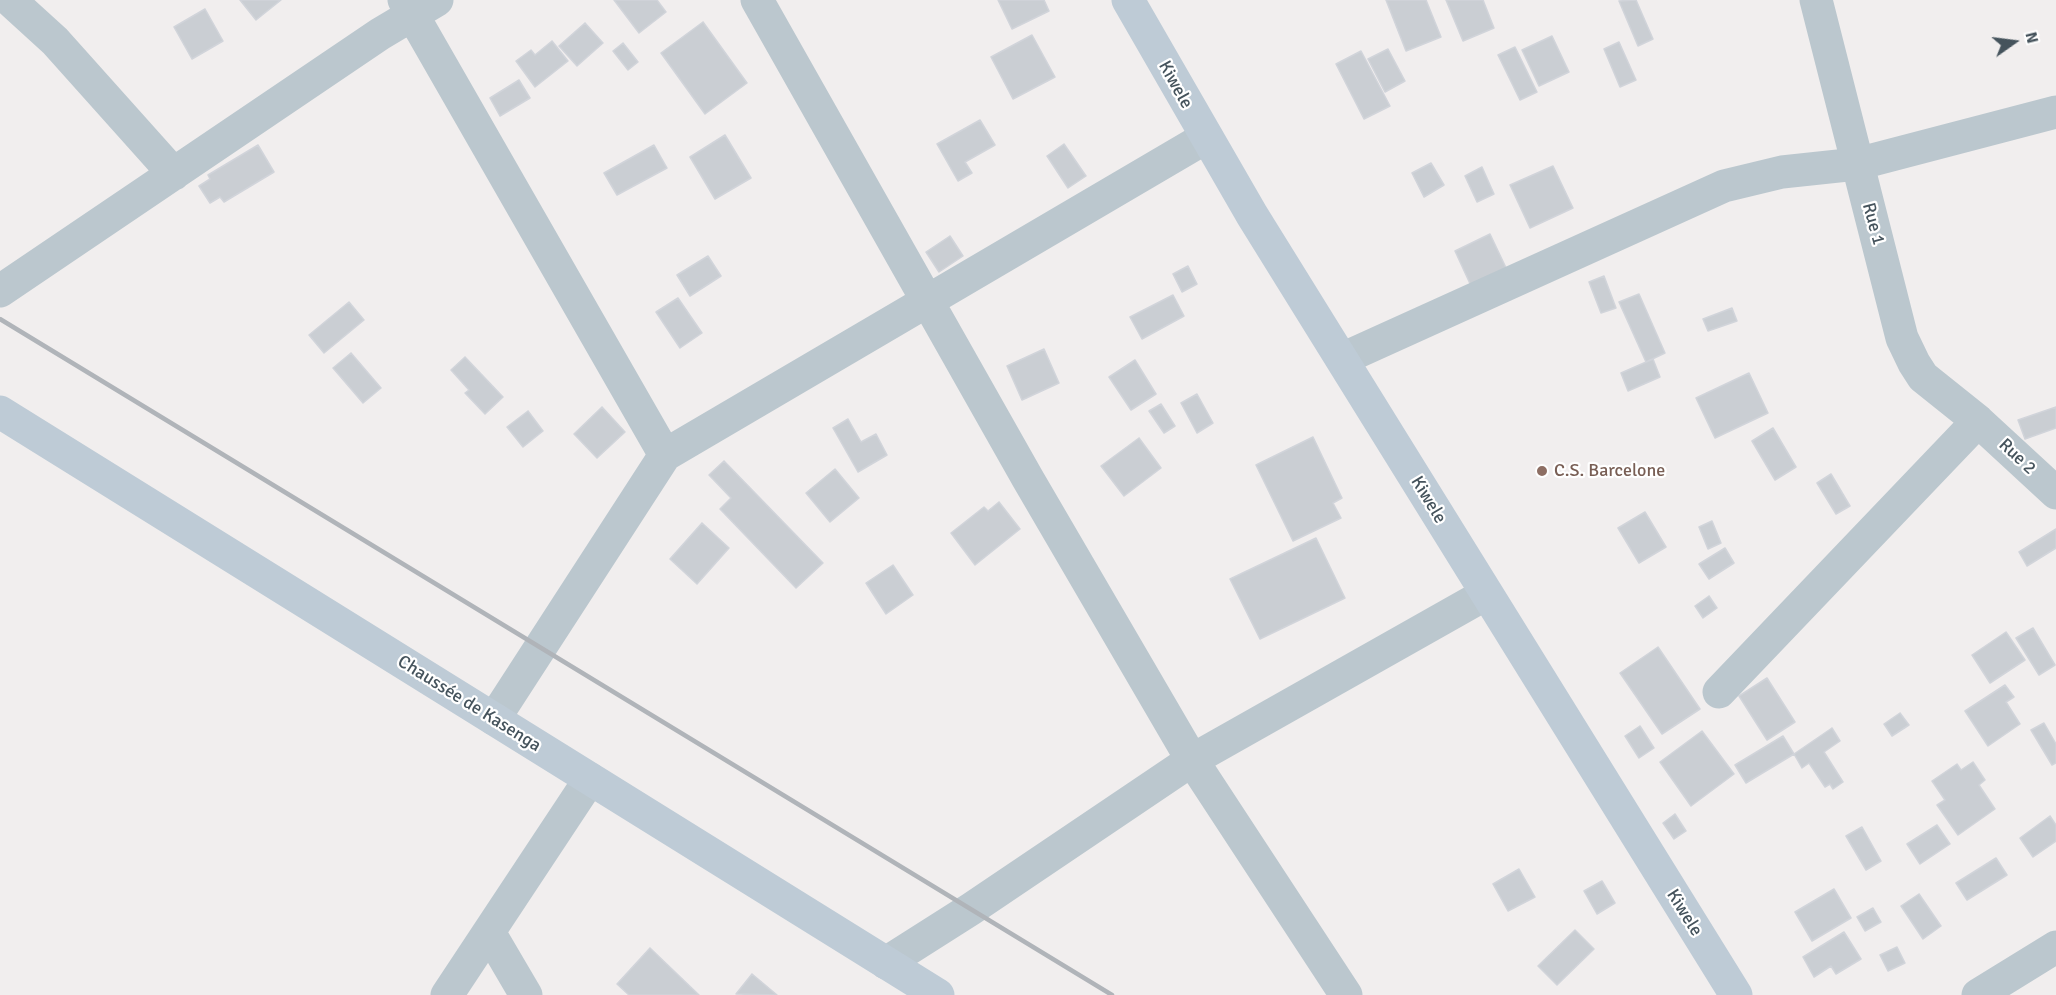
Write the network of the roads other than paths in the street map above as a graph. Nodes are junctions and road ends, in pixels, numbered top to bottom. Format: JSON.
{"nodes":[{"id":1,"x":10,"y":0,"type":"edge"},
{"id":2,"x":757,"y":0,"type":"edge"},
{"id":3,"x":1128,"y":0,"type":"edge"},
{"id":4,"x":1816,"y":0,"type":"edge"},
{"id":5,"x":418,"y":5,"type":"edge"},
{"id":6,"x":2056,"y":112,"type":"edge"},
{"id":7,"x":1205,"y":138,"type":"junction"},
{"id":8,"x":1857,"y":164,"type":"junction"},
{"id":9,"x":174,"y":174,"type":"junction"},
{"id":10,"x":0,"y":291,"type":"edge"},
{"id":11,"x":928,"y":300,"type":"junction"},
{"id":12,"x":1342,"y":359,"type":"junction"},
{"id":13,"x":0,"y":412,"type":"edge"},
{"id":14,"x":1978,"y":420,"type":"junction"},
{"id":15,"x":665,"y":455,"type":"junction"},
{"id":16,"x":2056,"y":493,"type":"edge"},
{"id":17,"x":1486,"y":594,"type":"junction"},
{"id":18,"x":1719,"y":692,"type":"dead end"},
{"id":19,"x":494,"y":719,"type":"junction"},
{"id":20,"x":1192,"y":760,"type":"junction"},
{"id":21,"x":590,"y":779,"type":"junction"},
{"id":22,"x":489,"y":932,"type":"junction"},
{"id":23,"x":2056,"y":947,"type":"edge"},
{"id":24,"x":886,"y":963,"type":"junction"},
{"id":25,"x":447,"y":995,"type":"edge"},
{"id":26,"x":526,"y":995,"type":"edge"},
{"id":27,"x":938,"y":995,"type":"edge"},
{"id":28,"x":1346,"y":995,"type":"edge"},
{"id":29,"x":1736,"y":995,"type":"edge"},
{"id":30,"x":1978,"y":995,"type":"edge"}],
"edges":[{"from":1,"to":9,"type":"street"},
{"from":2,"to":11,"type":"street"},
{"from":3,"to":7,"type":"street","name":"Kiwele"},
{"from":4,"to":8,"type":"street","name":"Rue 1"},
{"from":5,"to":9,"type":"street"},
{"from":5,"to":15,"type":"street"},
{"from":6,"to":8,"type":"street"},
{"from":7,"to":11,"type":"street"},
{"from":7,"to":12,"type":"street","name":"Kiwele"},
{"from":8,"to":12,"type":"street"},
{"from":8,"to":14,"type":"street","name":"Rue 1"},
{"from":9,"to":10,"type":"street"},
{"from":11,"to":15,"type":"street"},
{"from":11,"to":20,"type":"street"},
{"from":12,"to":17,"type":"street","name":"Kiwele"},
{"from":13,"to":19,"type":"street","name":"Chaussée de Kasenga"},
{"from":14,"to":16,"type":"street","name":"Rue 2"},
{"from":14,"to":18,"type":"street"},
{"from":15,"to":19,"type":"street"},
{"from":17,"to":20,"type":"street"},
{"from":17,"to":29,"type":"street","name":"Kiwele"},
{"from":19,"to":21,"type":"street","name":"Chaussée de Kasenga"},
{"from":20,"to":24,"type":"street"},
{"from":20,"to":28,"type":"street"},
{"from":21,"to":22,"type":"street"},
{"from":21,"to":24,"type":"street","name":"Chaussée de Kasenga"},
{"from":22,"to":25,"type":"street"},
{"from":22,"to":26,"type":"street"},
{"from":23,"to":30,"type":"street"},
{"from":24,"to":27,"type":"street","name":"Chaussée de Kasenga"}]}
